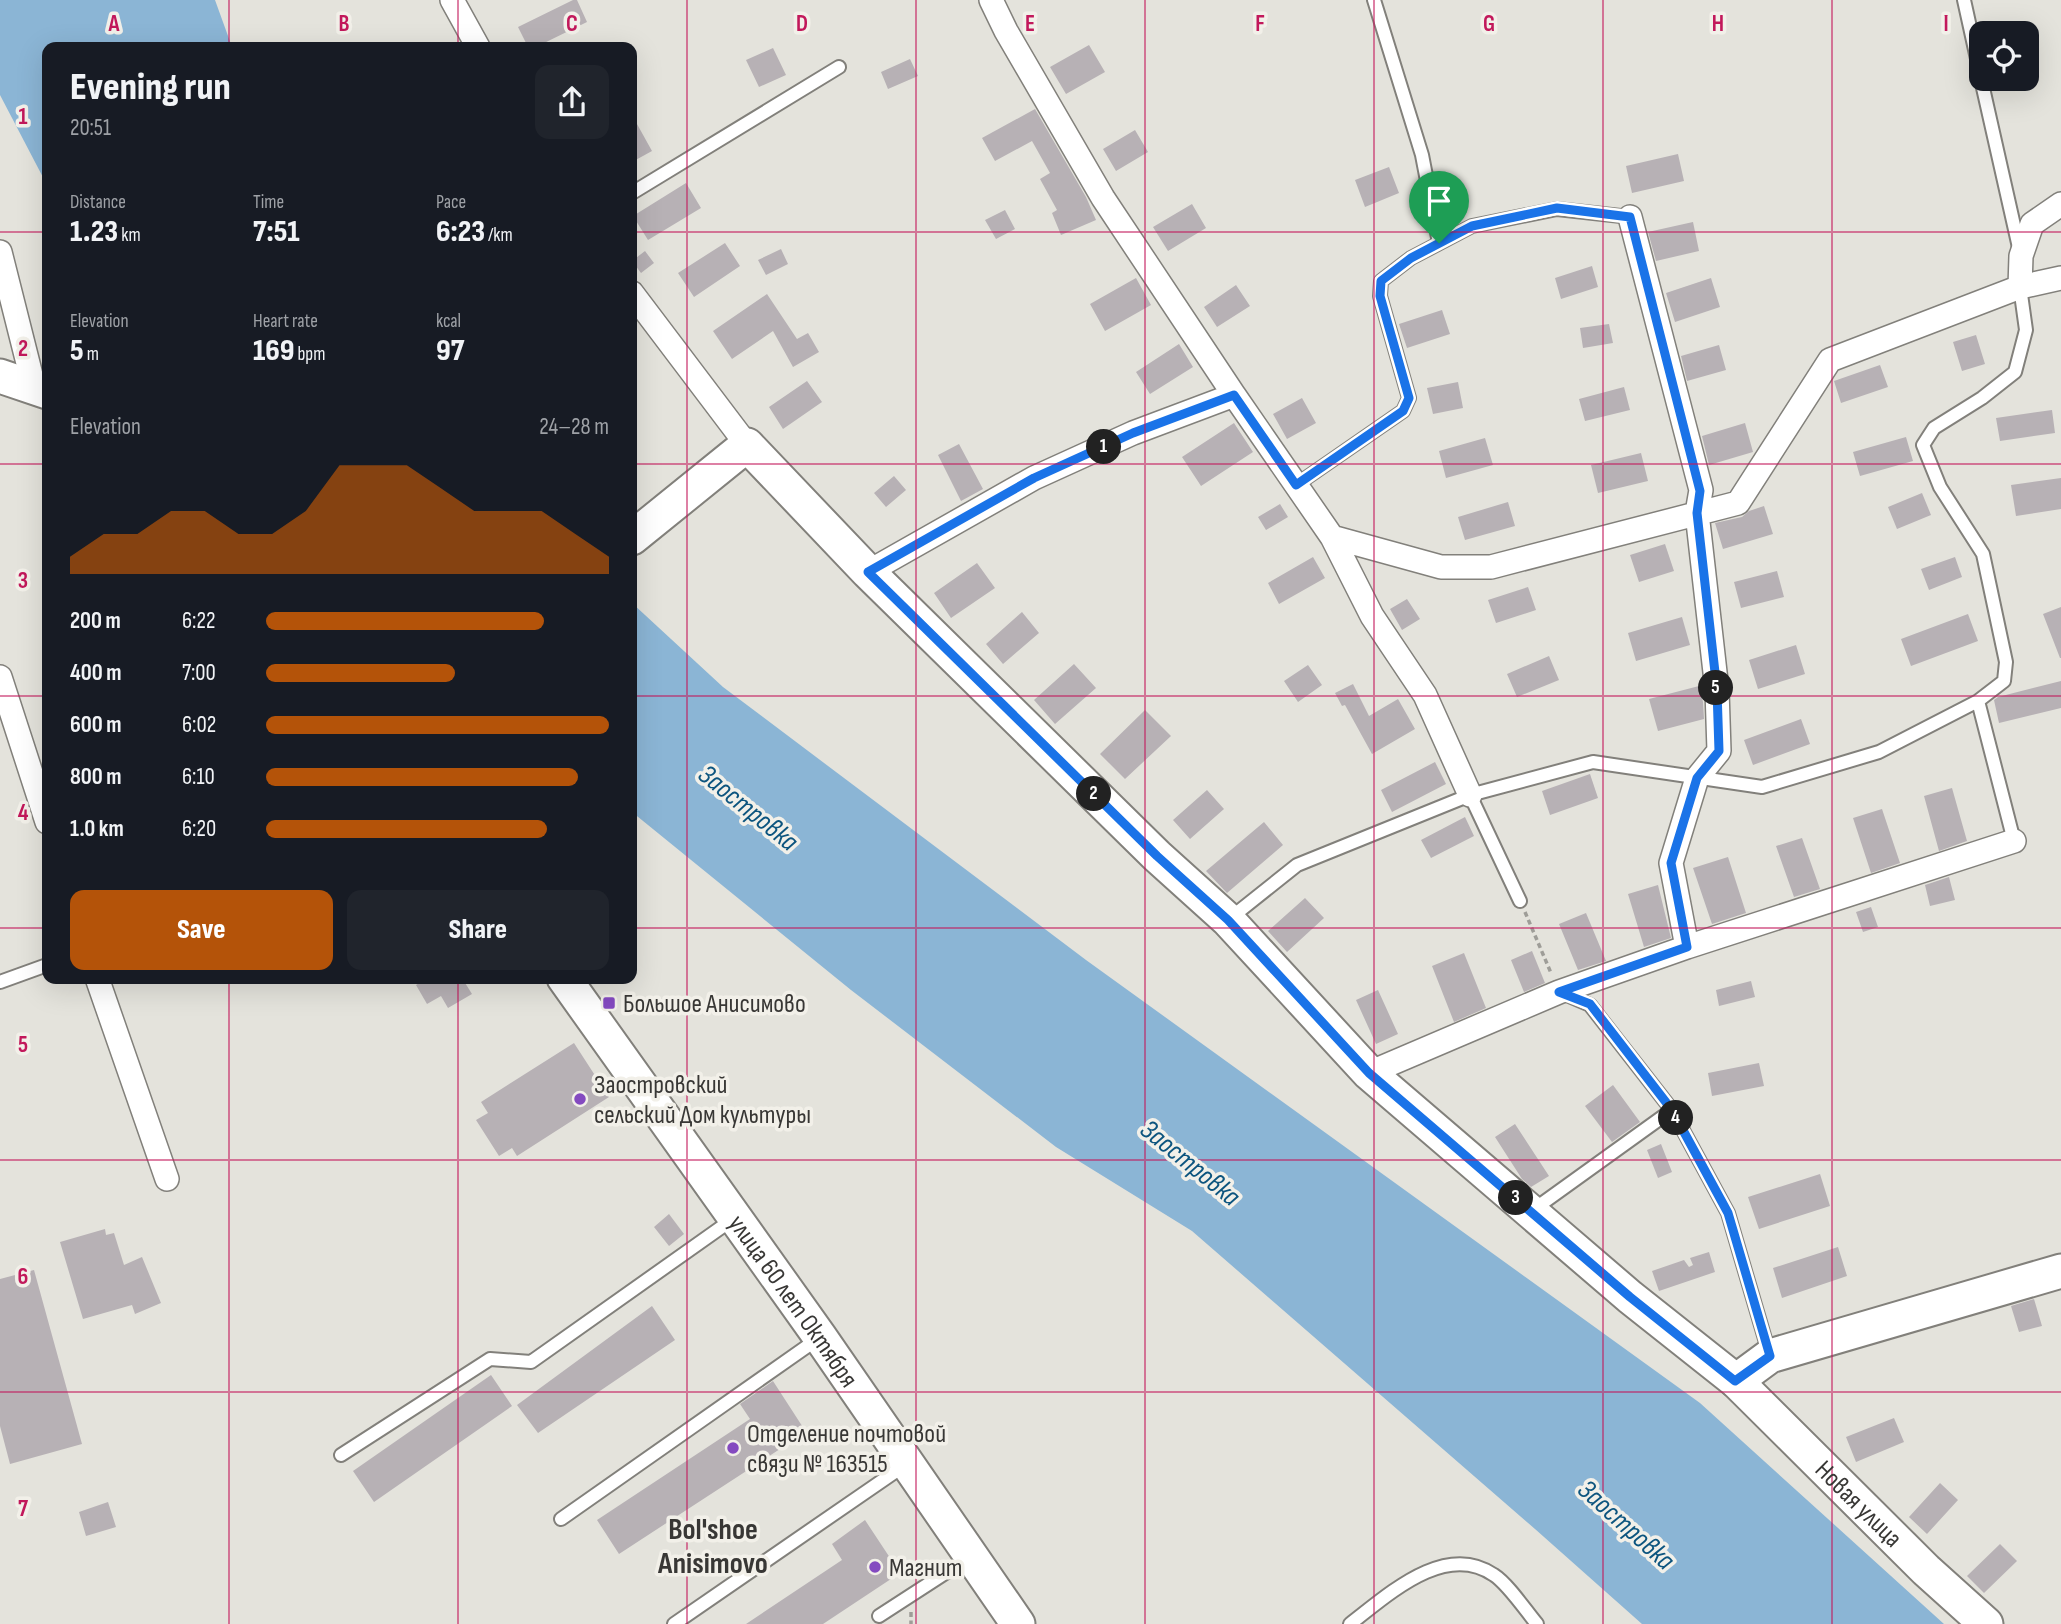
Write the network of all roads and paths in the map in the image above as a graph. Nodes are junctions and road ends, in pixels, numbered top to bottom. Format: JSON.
{"nodes":[{"id":1,"x":452,"y":0,"type":"edge"},
{"id":2,"x":991,"y":0,"type":"edge"},
{"id":3,"x":1374,"y":0,"type":"edge"},
{"id":4,"x":1964,"y":0,"type":"edge"},
{"id":5,"x":1969,"y":23,"type":"edge"},
{"id":6,"x":475,"y":42,"type":"edge"},
{"id":7,"x":839,"y":67,"type":"dead end"},
{"id":8,"x":1984,"y":91,"type":"edge"},
{"id":9,"x":637,"y":190,"type":"edge"},
{"id":10,"x":2061,"y":204,"type":"edge"},
{"id":11,"x":1630,"y":217,"type":"joint"},
{"id":12,"x":1439,"y":243,"type":"junction"},
{"id":13,"x":0,"y":251,"type":"edge"},
{"id":14,"x":2021,"y":256,"type":"junction"},
{"id":15,"x":2061,"y":278,"type":"edge"},
{"id":16,"x":2020,"y":287,"type":"junction"},
{"id":17,"x":637,"y":300,"type":"edge"},
{"id":18,"x":0,"y":376,"type":"edge"},
{"id":19,"x":41,"y":390,"type":"edge"},
{"id":20,"x":1234,"y":395,"type":"junction"},
{"id":21,"x":747,"y":444,"type":"junction"},
{"id":22,"x":1296,"y":485,"type":"junction"},
{"id":23,"x":1697,"y":513,"type":"junction"},
{"id":24,"x":637,"y":534,"type":"edge"},
{"id":25,"x":1332,"y":537,"type":"junction"},
{"id":26,"x":868,"y":572,"type":"junction"},
{"id":27,"x":0,"y":677,"type":"edge"},
{"id":28,"x":1978,"y":701,"type":"junction"},
{"id":29,"x":1697,"y":778,"type":"junction"},
{"id":30,"x":1470,"y":795,"type":"junction"},
{"id":31,"x":42,"y":807,"type":"edge"},
{"id":32,"x":2014,"y":841,"type":"joint"},
{"id":33,"x":1520,"y":901,"type":"joint"},
{"id":34,"x":1228,"y":920,"type":"junction"},
{"id":35,"x":1687,"y":947,"type":"junction"},
{"id":36,"x":42,"y":967,"type":"edge"},
{"id":37,"x":0,"y":982,"type":"edge"},
{"id":38,"x":99,"y":984,"type":"edge"},
{"id":39,"x":568,"y":984,"type":"edge"},
{"id":40,"x":1559,"y":992,"type":"junction"},
{"id":41,"x":1369,"y":1073,"type":"junction"},
{"id":42,"x":1672,"y":1110,"type":"junction"},
{"id":43,"x":167,"y":1179,"type":"dead end"},
{"id":44,"x":1531,"y":1211,"type":"junction"},
{"id":45,"x":736,"y":1217,"type":"junction"},
{"id":46,"x":2061,"y":1271,"type":"edge"},
{"id":47,"x":820,"y":1337,"type":"junction"},
{"id":48,"x":1770,"y":1356,"type":"junction"},
{"id":49,"x":1735,"y":1381,"type":"junction"},
{"id":50,"x":341,"y":1455,"type":"dead end"},
{"id":51,"x":909,"y":1463,"type":"junction"},
{"id":52,"x":561,"y":1519,"type":"dead end"},
{"id":53,"x":970,"y":1556,"type":"junction"},
{"id":54,"x":878,"y":1616,"type":"dead end"},
{"id":55,"x":674,"y":1624,"type":"edge"},
{"id":56,"x":1018,"y":1624,"type":"edge"},
{"id":57,"x":1350,"y":1624,"type":"edge"},
{"id":58,"x":1537,"y":1624,"type":"edge"},
{"id":59,"x":1986,"y":1624,"type":"edge"}],
"edges":[{"from":1,"to":6,"type":"street"},
{"from":2,"to":20,"type":"street"},
{"from":3,"to":12,"type":"lane"},
{"from":4,"to":5,"type":"lane"},
{"from":7,"to":9,"type":"lane"},
{"from":8,"to":14,"type":"lane"},
{"from":10,"to":14,"type":"street"},
{"from":11,"to":12,"type":"lane"},
{"from":11,"to":23,"type":"street"},
{"from":12,"to":22,"type":"lane"},
{"from":13,"to":19,"type":"street"},
{"from":14,"to":16,"type":"street"},
{"from":15,"to":16,"type":"street"},
{"from":16,"to":23,"type":"street"},
{"from":16,"to":28,"type":"lane"},
{"from":17,"to":21,"type":"street"},
{"from":18,"to":19,"type":"street"},
{"from":20,"to":22,"type":"street"},
{"from":20,"to":26,"type":"street"},
{"from":21,"to":24,"type":"street"},
{"from":21,"to":26,"type":"street","name":"Новая улица"},
{"from":22,"to":25,"type":"street"},
{"from":23,"to":25,"type":"street"},
{"from":23,"to":29,"type":"street"},
{"from":25,"to":30,"type":"street"},
{"from":26,"to":34,"type":"street","name":"Новая улица"},
{"from":27,"to":31,"type":"street"},
{"from":28,"to":29,"type":"lane"},
{"from":28,"to":32,"type":"lane"},
{"from":29,"to":30,"type":"lane"},
{"from":29,"to":35,"type":"street"},
{"from":30,"to":33,"type":"lane"},
{"from":30,"to":34,"type":"lane"},
{"from":32,"to":35,"type":"street"},
{"from":33,"to":40,"type":"path"},
{"from":34,"to":41,"type":"street","name":"Новая улица"},
{"from":35,"to":40,"type":"street"},
{"from":36,"to":37,"type":"lane"},
{"from":38,"to":43,"type":"street"},
{"from":39,"to":45,"type":"street","name":"улица 60 лет Октября"},
{"from":40,"to":41,"type":"street"},
{"from":40,"to":42,"type":"lane"},
{"from":41,"to":44,"type":"street","name":"Новая улица"},
{"from":42,"to":44,"type":"lane"},
{"from":42,"to":48,"type":"lane"},
{"from":44,"to":49,"type":"street","name":"Новая улица"},
{"from":45,"to":47,"type":"street","name":"улица 60 лет Октября"},
{"from":45,"to":50,"type":"lane"},
{"from":46,"to":48,"type":"street"},
{"from":47,"to":51,"type":"street","name":"улица 60 лет Октября"},
{"from":47,"to":52,"type":"lane"},
{"from":48,"to":49,"type":"street"},
{"from":49,"to":59,"type":"street","name":"Новая улица"},
{"from":51,"to":53,"type":"street","name":"улица 60 лет Октября"},
{"from":51,"to":55,"type":"lane"},
{"from":53,"to":54,"type":"lane"},
{"from":53,"to":56,"type":"street","name":"улица 60 лет Октября"},
{"from":57,"to":58,"type":"lane"}]}
